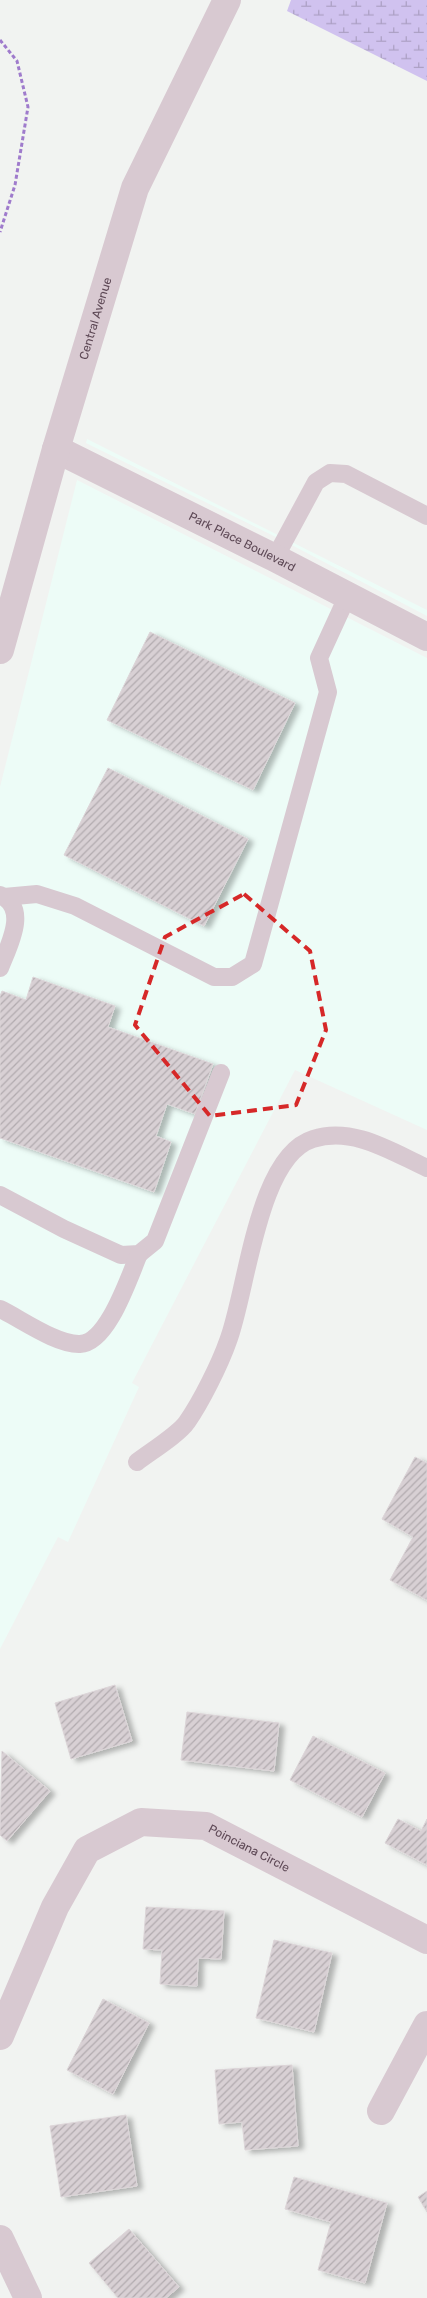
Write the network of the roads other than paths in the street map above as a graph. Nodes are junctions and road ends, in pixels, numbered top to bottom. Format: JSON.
{"nodes":[{"id":1,"x":227,"y":0,"type":"edge"},
{"id":2,"x":56,"y":449,"type":"junction"},
{"id":3,"x":427,"y":516,"type":"edge"},
{"id":4,"x":275,"y":558,"type":"junction"},
{"id":5,"x":347,"y":597,"type":"junction"},
{"id":6,"x":427,"y":637,"type":"edge"},
{"id":7,"x":0,"y":650,"type":"edge"},
{"id":8,"x":2,"y":896,"type":"edge"},
{"id":9,"x":0,"y":968,"type":"edge"},
{"id":10,"x":222,"y":1073,"type":"dead end"},
{"id":11,"x":427,"y":1168,"type":"edge"},
{"id":12,"x":0,"y":1195,"type":"edge"},
{"id":13,"x":139,"y":1254,"type":"junction"},
{"id":14,"x":0,"y":1309,"type":"edge"},
{"id":15,"x":137,"y":1462,"type":"dead end"},
{"id":16,"x":427,"y":1940,"type":"edge"},
{"id":17,"x":427,"y":2025,"type":"edge"},
{"id":18,"x":0,"y":2036,"type":"edge"},
{"id":19,"x":381,"y":2111,"type":"dead end"},
{"id":20,"x":0,"y":2240,"type":"edge"},
{"id":21,"x":28,"y":2298,"type":"edge"}],
"edges":[{"from":1,"to":2,"type":"street","name":"Central Avenue"},
{"from":2,"to":4,"type":"street","name":"Park Place Boulevard"},
{"from":2,"to":7,"type":"street","name":"Central Avenue"},
{"from":3,"to":4,"type":"lane"},
{"from":4,"to":5,"type":"street","name":"Park Place Boulevard"},
{"from":5,"to":6,"type":"street","name":"Park Place Boulevard"},
{"from":5,"to":8,"type":"lane"},
{"from":8,"to":9,"type":"lane"},
{"from":10,"to":13,"type":"lane"},
{"from":11,"to":15,"type":"lane"},
{"from":12,"to":13,"type":"lane"},
{"from":13,"to":14,"type":"lane"},
{"from":16,"to":18,"type":"street","name":"Poinciana Circle"},
{"from":17,"to":19,"type":"street"},
{"from":20,"to":21,"type":"street"}]}
